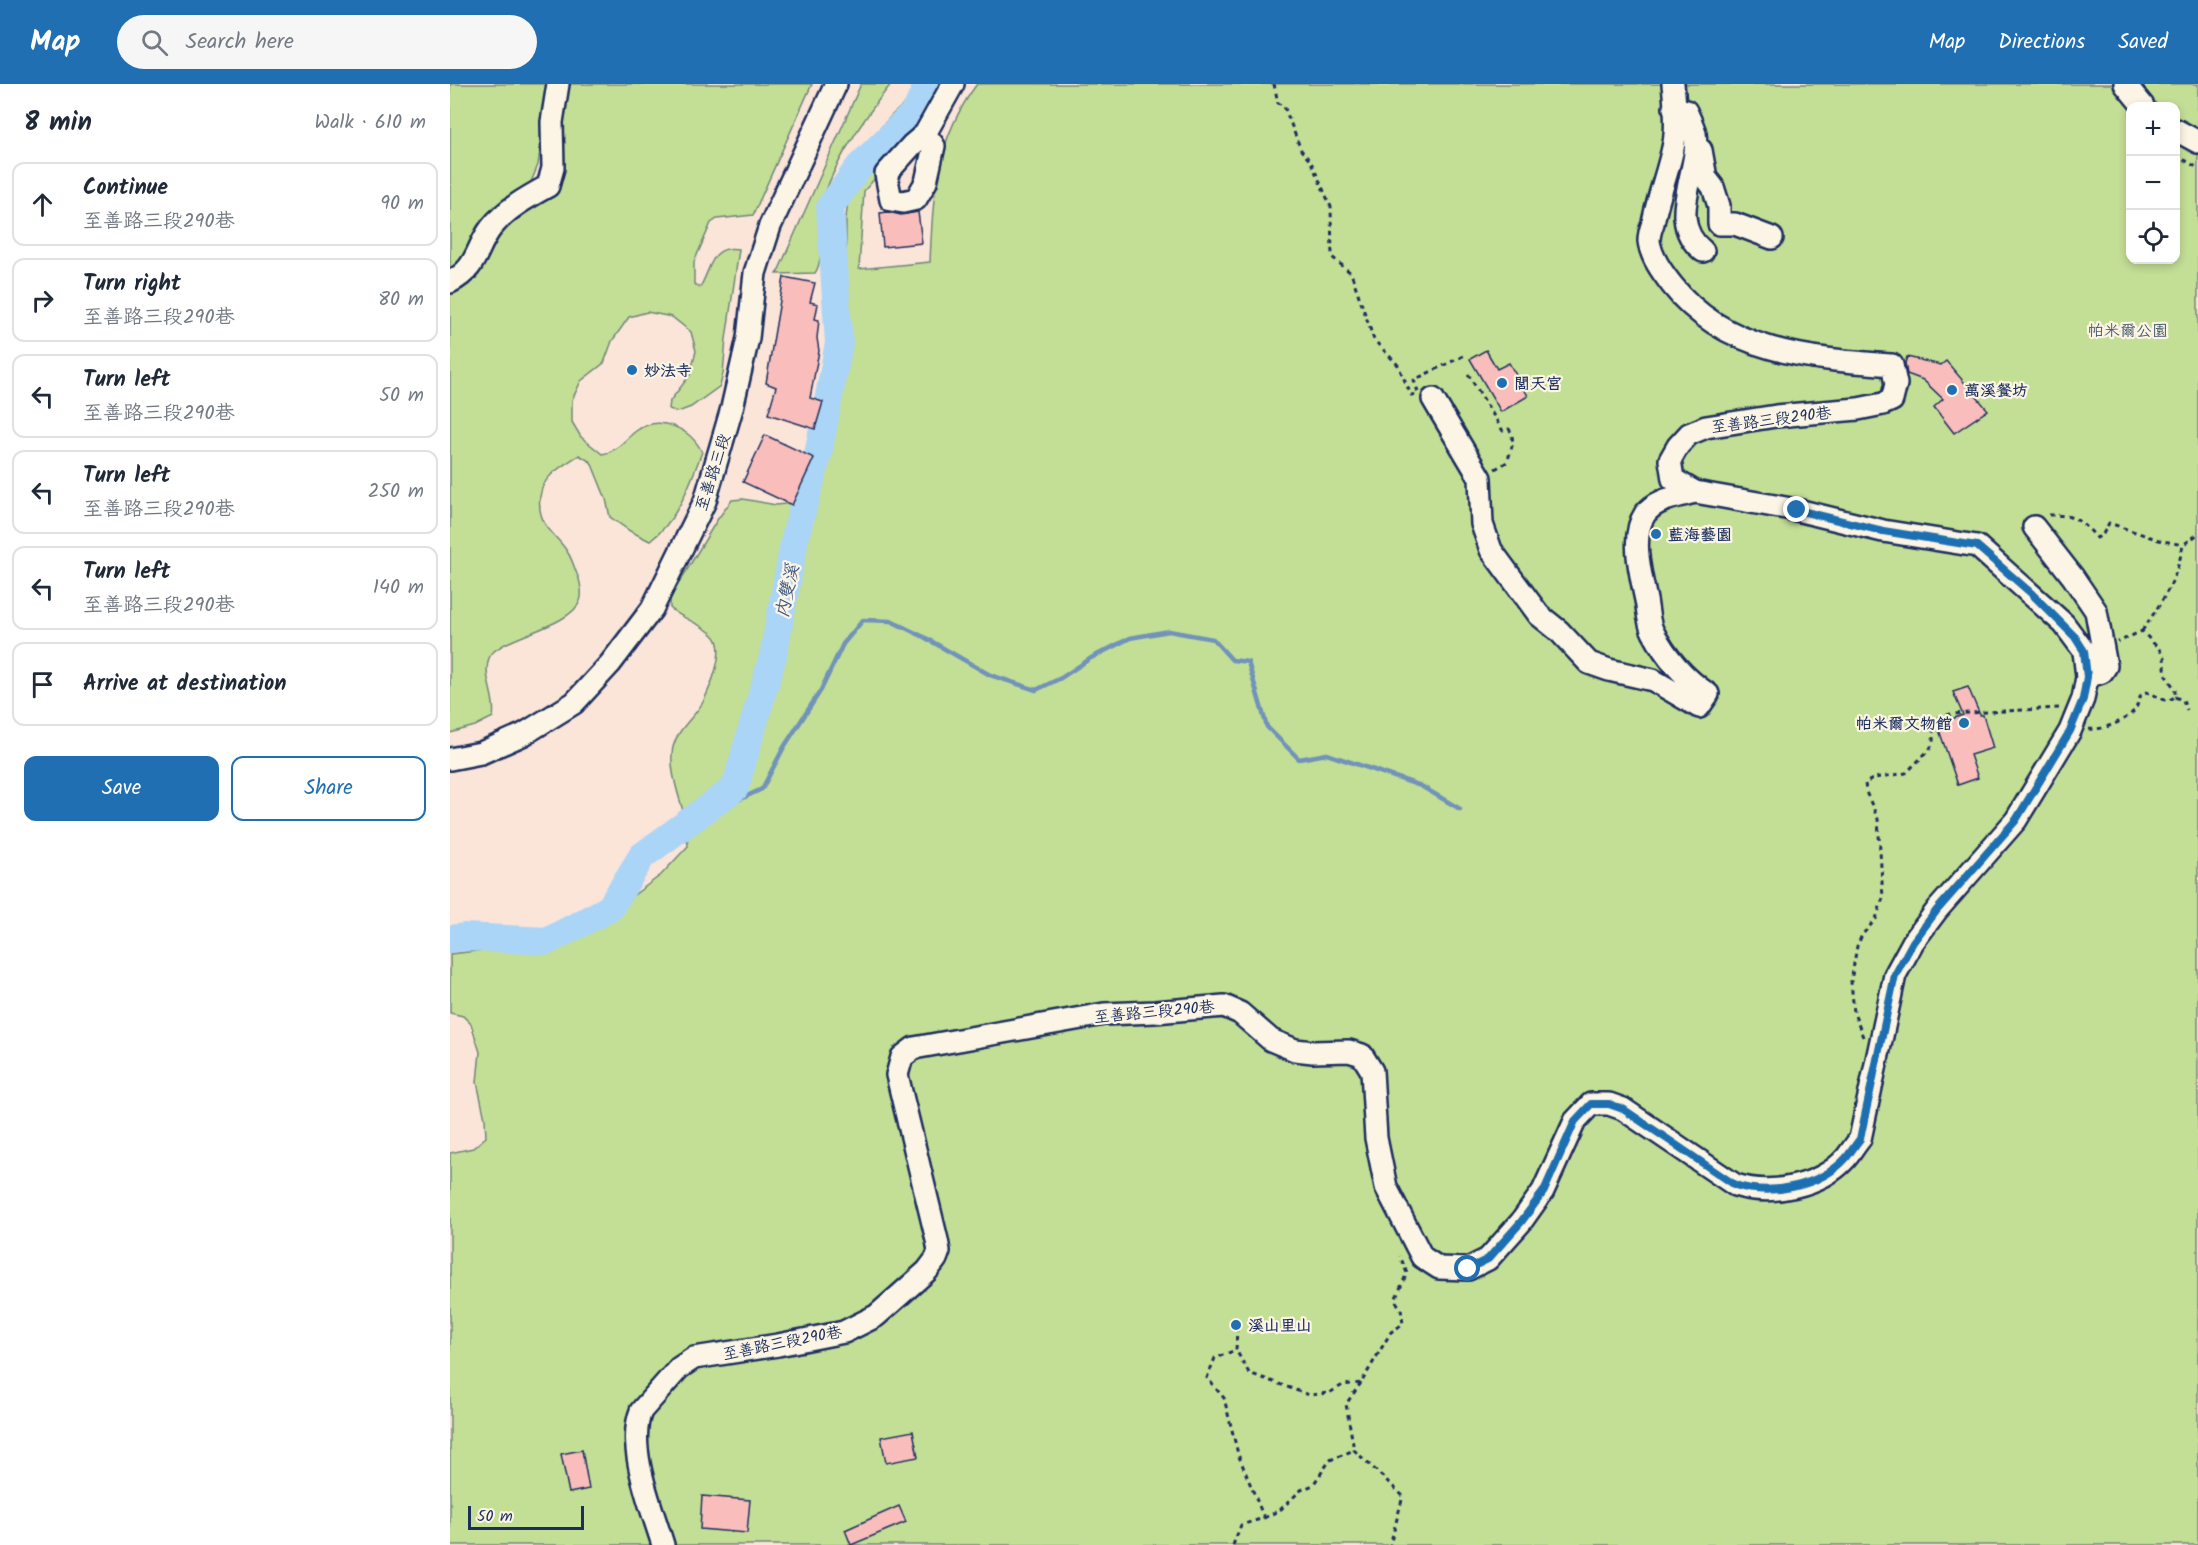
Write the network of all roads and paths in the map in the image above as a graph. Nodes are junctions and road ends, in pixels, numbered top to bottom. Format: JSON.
{"nodes":[{"id":1,"x":558,"y":84,"type":"edge"},
{"id":2,"x":836,"y":84,"type":"edge"},
{"id":3,"x":953,"y":84,"type":"edge"},
{"id":4,"x":1274,"y":84,"type":"edge"},
{"id":5,"x":1673,"y":84,"type":"edge"},
{"id":6,"x":2125,"y":84,"type":"edge"},
{"id":7,"x":2140,"y":102,"type":"edge"},
{"id":8,"x":1674,"y":108,"type":"junction"},
{"id":9,"x":1695,"y":132,"type":"junction"},
{"id":10,"x":2180,"y":133,"type":"edge"},
{"id":11,"x":926,"y":134,"type":"dead end"},
{"id":12,"x":2198,"y":142,"type":"edge"},
{"id":13,"x":2177,"y":156,"type":"edge"},
{"id":14,"x":2198,"y":168,"type":"edge"},
{"id":15,"x":1773,"y":238,"type":"dead end"},
{"id":16,"x":1703,"y":251,"type":"dead end"},
{"id":17,"x":450,"y":282,"type":"edge"},
{"id":18,"x":1462,"y":356,"type":"dead end"},
{"id":19,"x":1468,"y":374,"type":"dead end"},
{"id":20,"x":1414,"y":380,"type":"dead end"},
{"id":21,"x":1426,"y":396,"type":"joint"},
{"id":22,"x":1480,"y":478,"type":"junction"},
{"id":23,"x":1695,"y":492,"type":"junction"},
{"id":24,"x":2034,"y":527,"type":"joint"},
{"id":25,"x":2198,"y":534,"type":"edge"},
{"id":26,"x":2183,"y":545,"type":"junction"},
{"id":27,"x":2142,"y":631,"type":"junction"},
{"id":28,"x":2103,"y":645,"type":"junction"},
{"id":29,"x":2087,"y":677,"type":"junction"},
{"id":30,"x":2175,"y":697,"type":"junction"},
{"id":31,"x":2187,"y":710,"type":"dead end"},
{"id":32,"x":2076,"y":716,"type":"junction"},
{"id":33,"x":450,"y":759,"type":"edge"},
{"id":34,"x":1881,"y":1042,"type":"junction"},
{"id":35,"x":1398,"y":1253,"type":"dead end"},
{"id":36,"x":1237,"y":1328,"type":"dead end"},
{"id":37,"x":1236,"y":1350,"type":"junction"},
{"id":38,"x":1361,"y":1383,"type":"junction"},
{"id":39,"x":1354,"y":1450,"type":"junction"},
{"id":40,"x":1263,"y":1518,"type":"junction"},
{"id":41,"x":663,"y":1545,"type":"edge"},
{"id":42,"x":1233,"y":1545,"type":"edge"},
{"id":43,"x":1390,"y":1545,"type":"edge"}],
"edges":[{"from":1,"to":17,"type":"street"},
{"from":2,"to":33,"type":"street","name":"至善路三段"},
{"from":3,"to":11,"type":"street"},
{"from":4,"to":21,"type":"path"},
{"from":5,"to":8,"type":"street","name":"至善路三段290巷"},
{"from":6,"to":7,"type":"street"},
{"from":8,"to":9,"type":"street"},
{"from":8,"to":23,"type":"street","name":"至善路三段290巷"},
{"from":9,"to":15,"type":"street"},
{"from":9,"to":16,"type":"street"},
{"from":10,"to":12,"type":"street"},
{"from":13,"to":14,"type":"path"},
{"from":18,"to":20,"type":"path"},
{"from":19,"to":22,"type":"path"},
{"from":21,"to":22,"type":"street"},
{"from":22,"to":23,"type":"street"},
{"from":23,"to":29,"type":"street","name":"至善路三段290巷"},
{"from":24,"to":26,"type":"path"},
{"from":24,"to":28,"type":"street"},
{"from":25,"to":26,"type":"path"},
{"from":26,"to":27,"type":"path"},
{"from":27,"to":28,"type":"path"},
{"from":27,"to":30,"type":"path"},
{"from":28,"to":29,"type":"street"},
{"from":29,"to":32,"type":"street","name":"至善路三段290巷"},
{"from":30,"to":31,"type":"path"},
{"from":30,"to":32,"type":"path"},
{"from":32,"to":34,"type":"street","name":"至善路三段290巷"},
{"from":32,"to":34,"type":"path"},
{"from":34,"to":41,"type":"street","name":"至善路三段290巷"},
{"from":35,"to":38,"type":"path"},
{"from":36,"to":37,"type":"path"},
{"from":37,"to":38,"type":"path"},
{"from":37,"to":40,"type":"path"},
{"from":38,"to":39,"type":"path"},
{"from":39,"to":40,"type":"path"},
{"from":39,"to":43,"type":"path"},
{"from":40,"to":42,"type":"path"}]}
